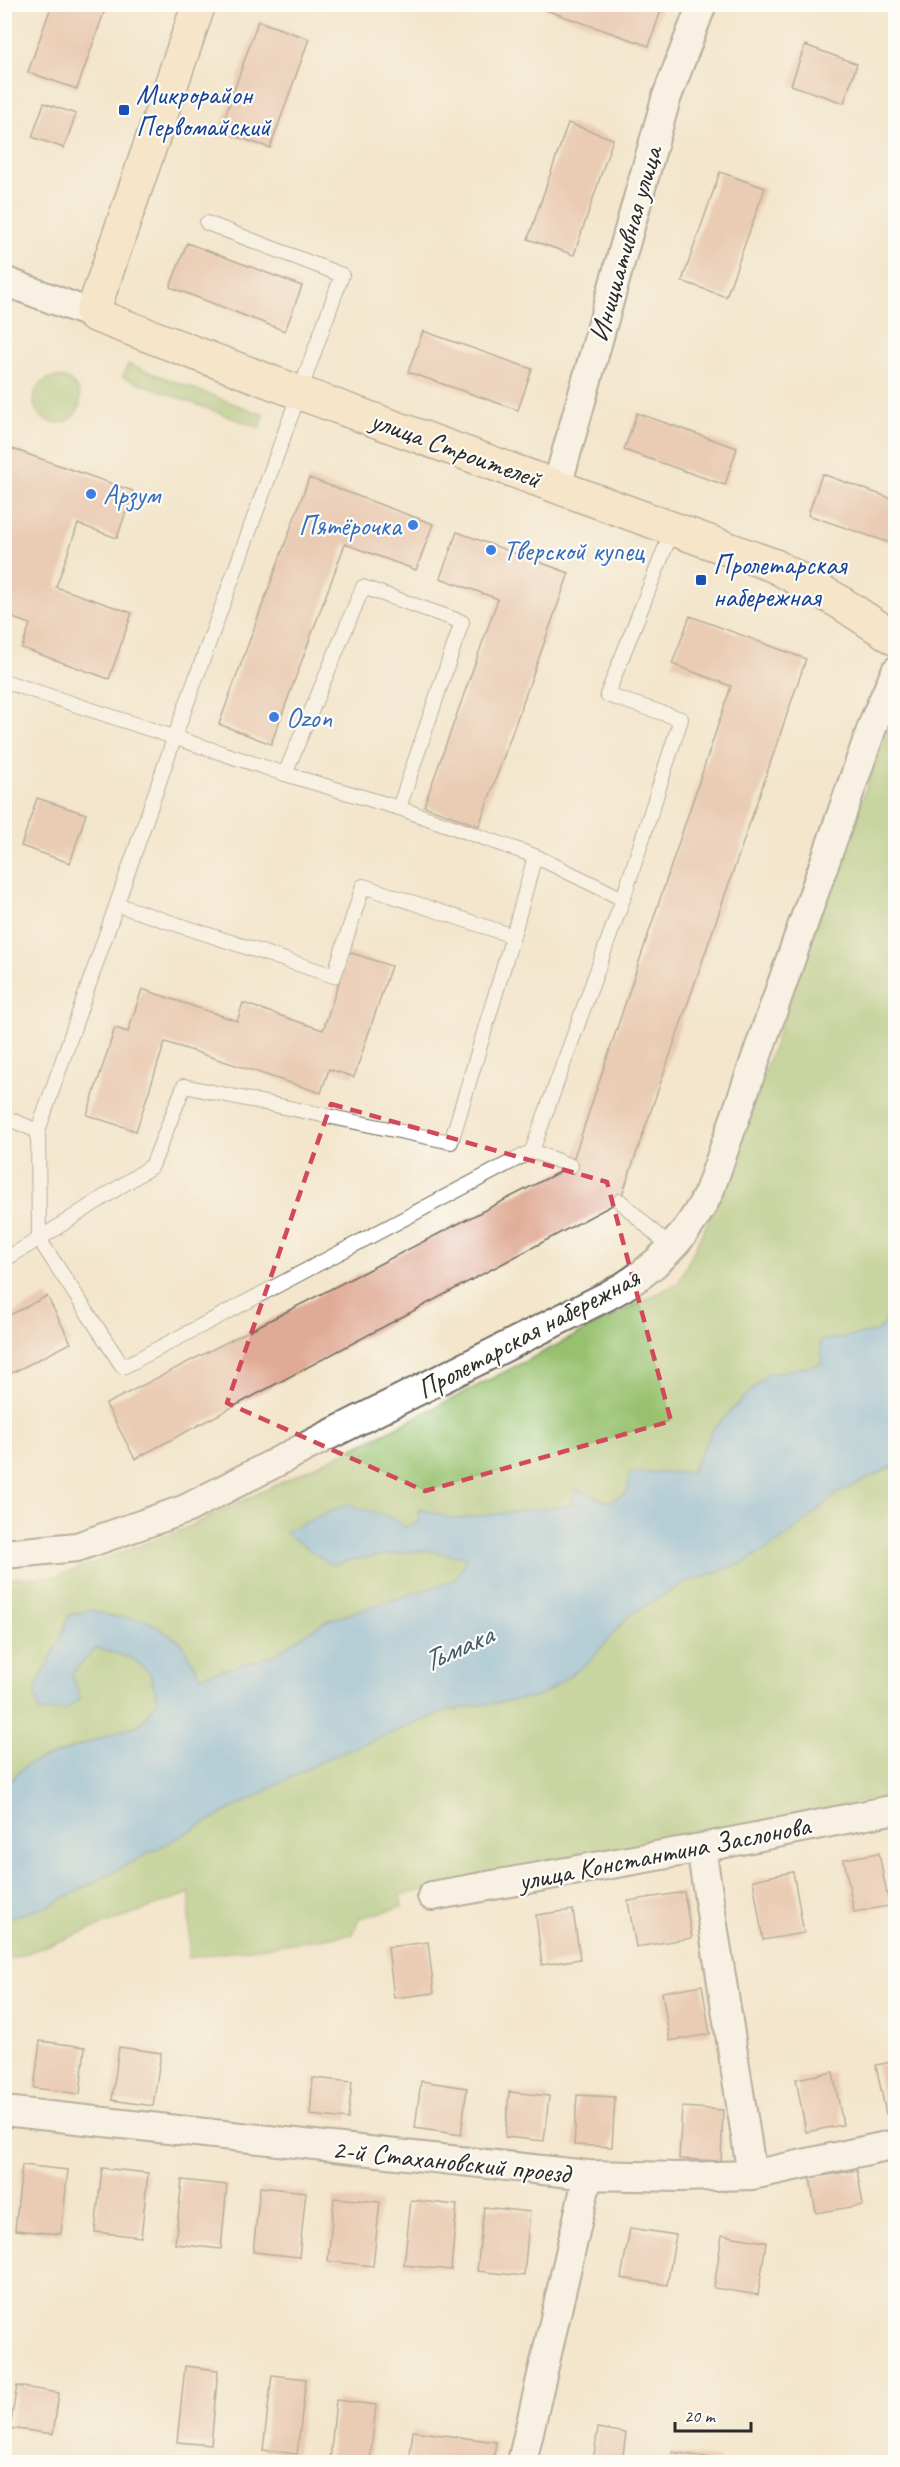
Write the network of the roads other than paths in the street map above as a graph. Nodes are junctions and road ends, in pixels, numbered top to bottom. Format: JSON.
{"nodes":[{"id":1,"x":199,"y":4,"type":"edge"},
{"id":2,"x":702,"y":4,"type":"edge"},
{"id":3,"x":207,"y":223,"type":"dead end"},
{"id":4,"x":4,"y":281,"type":"edge"},
{"id":5,"x":92,"y":314,"type":"junction"},
{"id":6,"x":300,"y":393,"type":"junction"},
{"id":7,"x":557,"y":486,"type":"junction"},
{"id":8,"x":673,"y":528,"type":"junction"},
{"id":9,"x":896,"y":639,"type":"edge"},
{"id":10,"x":896,"y":671,"type":"edge"},
{"id":11,"x":4,"y":681,"type":"edge"},
{"id":12,"x":175,"y":736,"type":"junction"},
{"id":13,"x":285,"y":774,"type":"junction"},
{"id":14,"x":399,"y":808,"type":"junction"},
{"id":15,"x":536,"y":856,"type":"junction"},
{"id":16,"x":623,"y":899,"type":"junction"},
{"id":17,"x":118,"y":905,"type":"junction"},
{"id":18,"x":513,"y":936,"type":"junction"},
{"id":19,"x":4,"y":1117,"type":"edge"},
{"id":20,"x":38,"y":1131,"type":"junction"},
{"id":21,"x":532,"y":1151,"type":"junction"},
{"id":22,"x":571,"y":1166,"type":"dead end"},
{"id":23,"x":620,"y":1201,"type":"dead end"},
{"id":24,"x":39,"y":1239,"type":"junction"},
{"id":25,"x":672,"y":1249,"type":"junction"},
{"id":26,"x":4,"y":1260,"type":"edge"},
{"id":27,"x":4,"y":1554,"type":"edge"},
{"id":28,"x":896,"y":1809,"type":"edge"},
{"id":29,"x":701,"y":1848,"type":"junction"},
{"id":30,"x":432,"y":1896,"type":"dead end"},
{"id":31,"x":4,"y":2111,"type":"edge"},
{"id":32,"x":896,"y":2144,"type":"edge"},
{"id":33,"x":588,"y":2175,"type":"junction"},
{"id":34,"x":752,"y":2175,"type":"junction"},
{"id":35,"x":522,"y":2463,"type":"edge"}],
"edges":[{"from":1,"to":5,"type":"main road"},
{"from":2,"to":7,"type":"street","name":"Инициативная улица"},
{"from":3,"to":6,"type":"lane"},
{"from":4,"to":5,"type":"street","name":"улица Строителей"},
{"from":5,"to":6,"type":"main road","name":"улица Строителей"},
{"from":6,"to":7,"type":"main road","name":"улица Строителей"},
{"from":6,"to":12,"type":"lane"},
{"from":7,"to":8,"type":"main road","name":"улица Строителей"},
{"from":8,"to":9,"type":"main road","name":"улица Строителей"},
{"from":8,"to":16,"type":"lane"},
{"from":10,"to":25,"type":"street","name":"Пролетарская набережная"},
{"from":11,"to":12,"type":"lane"},
{"from":12,"to":13,"type":"lane"},
{"from":12,"to":17,"type":"lane"},
{"from":13,"to":14,"type":"lane"},
{"from":13,"to":14,"type":"lane"},
{"from":14,"to":15,"type":"lane"},
{"from":15,"to":16,"type":"lane"},
{"from":15,"to":18,"type":"lane"},
{"from":16,"to":21,"type":"lane"},
{"from":17,"to":18,"type":"lane"},
{"from":17,"to":20,"type":"lane"},
{"from":18,"to":24,"type":"lane"},
{"from":19,"to":20,"type":"lane"},
{"from":20,"to":24,"type":"lane"},
{"from":21,"to":22,"type":"lane"},
{"from":21,"to":24,"type":"lane"},
{"from":23,"to":25,"type":"lane"},
{"from":24,"to":26,"type":"lane"},
{"from":25,"to":27,"type":"street","name":"Пролетарская набережная"},
{"from":28,"to":29,"type":"street","name":"улица Константина Заслонова"},
{"from":29,"to":30,"type":"street","name":"улица Константина Заслонова"},
{"from":29,"to":34,"type":"street"},
{"from":31,"to":33,"type":"street","name":"2-й Стахановский проезд"},
{"from":32,"to":34,"type":"street","name":"2-й Стахановский проезд"},
{"from":33,"to":34,"type":"street","name":"2-й Стахановский проезд"},
{"from":33,"to":35,"type":"street"}]}
